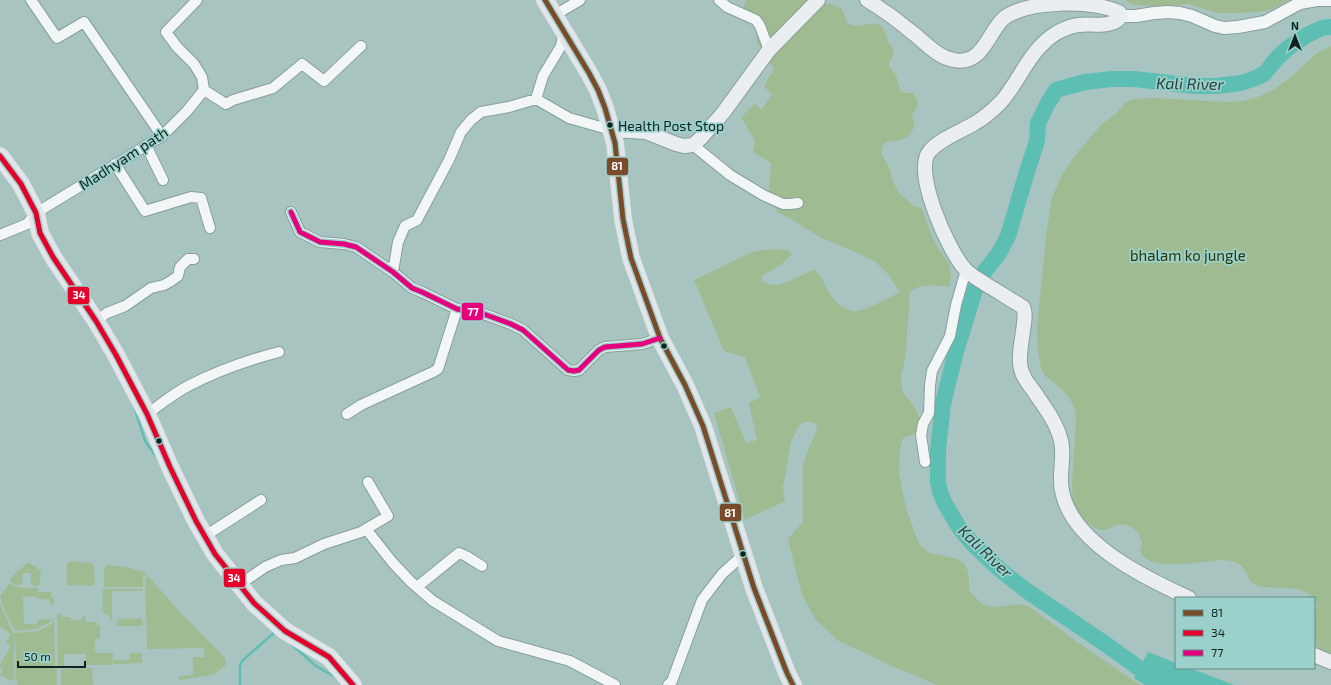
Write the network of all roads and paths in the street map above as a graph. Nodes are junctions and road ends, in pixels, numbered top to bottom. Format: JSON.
{"nodes":[{"id":1,"x":31,"y":0,"type":"edge"},
{"id":2,"x":197,"y":0,"type":"edge"},
{"id":3,"x":580,"y":0,"type":"edge"},
{"id":4,"x":719,"y":0,"type":"edge"},
{"id":5,"x":818,"y":0,"type":"edge"},
{"id":6,"x":867,"y":0,"type":"edge"},
{"id":7,"x":1318,"y":0,"type":"edge"},
{"id":8,"x":1331,"y":0,"type":"edge"},
{"id":9,"x":549,"y":6,"type":"edge"},
{"id":10,"x":1121,"y":16,"type":"junction"},
{"id":11,"x":564,"y":31,"type":"junction"},
{"id":12,"x":361,"y":46,"type":"dead end"},
{"id":13,"x":769,"y":50,"type":"junction"},
{"id":14,"x":204,"y":90,"type":"junction"},
{"id":15,"x":536,"y":99,"type":"junction"},
{"id":16,"x":611,"y":130,"type":"junction"},
{"id":17,"x":162,"y":136,"type":"junction"},
{"id":18,"x":693,"y":145,"type":"junction"},
{"id":19,"x":146,"y":146,"type":"junction"},
{"id":20,"x":0,"y":156,"type":"edge"},
{"id":21,"x":115,"y":164,"type":"junction"},
{"id":22,"x":163,"y":180,"type":"dead end"},
{"id":23,"x":798,"y":202,"type":"dead end"},
{"id":24,"x":291,"y":212,"type":"dead end"},
{"id":25,"x":36,"y":213,"type":"junction"},
{"id":26,"x":210,"y":228,"type":"dead end"},
{"id":27,"x":0,"y":235,"type":"edge"},
{"id":28,"x":194,"y":259,"type":"dead end"},
{"id":29,"x":393,"y":272,"type":"junction"},
{"id":30,"x":970,"y":274,"type":"junction"},
{"id":31,"x":457,"y":310,"type":"junction"},
{"id":32,"x":96,"y":321,"type":"junction"},
{"id":33,"x":660,"y":338,"type":"junction"},
{"id":34,"x":280,"y":352,"type":"dead end"},
{"id":35,"x":148,"y":414,"type":"junction"},
{"id":36,"x":347,"y":414,"type":"dead end"},
{"id":37,"x":925,"y":462,"type":"dead end"},
{"id":38,"x":368,"y":482,"type":"dead end"},
{"id":39,"x":261,"y":500,"type":"dead end"},
{"id":40,"x":366,"y":529,"type":"junction"},
{"id":41,"x":205,"y":536,"type":"junction"},
{"id":42,"x":743,"y":555,"type":"junction"},
{"id":43,"x":482,"y":566,"type":"dead end"},
{"id":44,"x":239,"y":585,"type":"junction"},
{"id":45,"x":417,"y":587,"type":"junction"},
{"id":46,"x":1188,"y":597,"type":"edge"},
{"id":47,"x":1315,"y":655,"type":"edge"},
{"id":48,"x":1331,"y":662,"type":"edge"},
{"id":49,"x":353,"y":685,"type":"edge"},
{"id":50,"x":615,"y":685,"type":"edge"},
{"id":51,"x":668,"y":685,"type":"edge"},
{"id":52,"x":793,"y":685,"type":"edge"}],
"edges":[{"from":1,"to":17,"type":"street"},
{"from":2,"to":14,"type":"street"},
{"from":3,"to":9,"type":"street"},
{"from":4,"to":13,"type":"street"},
{"from":5,"to":13,"type":"main road"},
{"from":6,"to":10,"type":"main road"},
{"from":7,"to":8,"type":"street"},
{"from":7,"to":10,"type":"street"},
{"from":9,"to":11,"type":"main road"},
{"from":10,"to":30,"type":"main road"},
{"from":11,"to":15,"type":"street"},
{"from":11,"to":16,"type":"main road"},
{"from":12,"to":14,"type":"street"},
{"from":13,"to":18,"type":"main road"},
{"from":14,"to":17,"type":"street","name":"Madhyam path"},
{"from":15,"to":16,"type":"street"},
{"from":15,"to":29,"type":"street"},
{"from":16,"to":18,"type":"main road"},
{"from":16,"to":33,"type":"main road"},
{"from":17,"to":19,"type":"street","name":"Madhyam path"},
{"from":18,"to":23,"type":"street"},
{"from":19,"to":21,"type":"street","name":"Madhyam path"},
{"from":19,"to":22,"type":"street"},
{"from":20,"to":25,"type":"main road"},
{"from":21,"to":25,"type":"street","name":"Madhyam path"},
{"from":21,"to":26,"type":"street"},
{"from":24,"to":29,"type":"street"},
{"from":25,"to":27,"type":"street","name":"Madhyam path"},
{"from":25,"to":32,"type":"main road"},
{"from":28,"to":32,"type":"street"},
{"from":29,"to":31,"type":"street"},
{"from":30,"to":37,"type":"street"},
{"from":30,"to":46,"type":"main road"},
{"from":31,"to":33,"type":"street"},
{"from":31,"to":36,"type":"street"},
{"from":32,"to":35,"type":"main road"},
{"from":33,"to":42,"type":"main road"},
{"from":34,"to":35,"type":"street"},
{"from":35,"to":41,"type":"main road"},
{"from":38,"to":40,"type":"street"},
{"from":39,"to":41,"type":"street"},
{"from":40,"to":44,"type":"street"},
{"from":40,"to":45,"type":"street"},
{"from":41,"to":44,"type":"main road"},
{"from":42,"to":51,"type":"street"},
{"from":42,"to":52,"type":"main road"},
{"from":43,"to":45,"type":"street"},
{"from":44,"to":49,"type":"main road"},
{"from":45,"to":50,"type":"street"},
{"from":47,"to":48,"type":"main road"}]}
